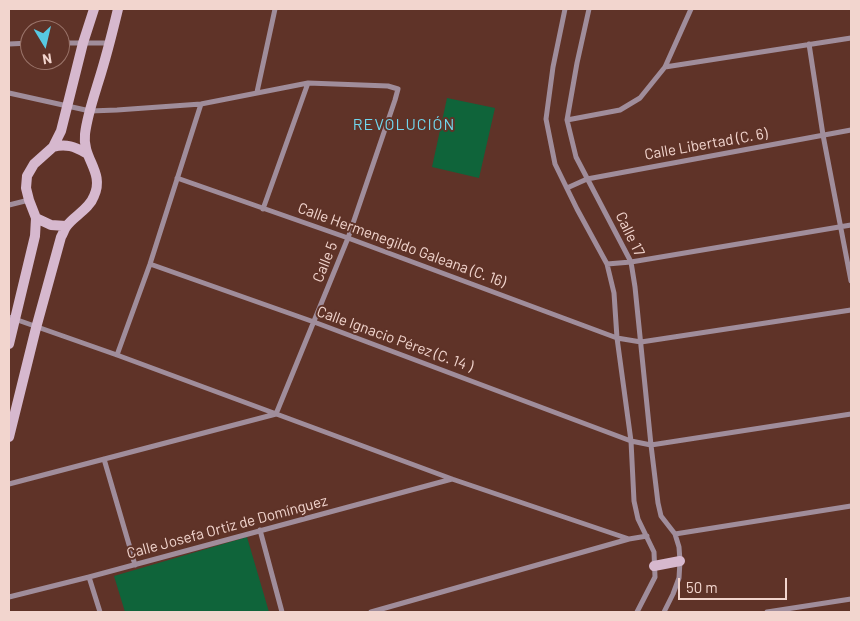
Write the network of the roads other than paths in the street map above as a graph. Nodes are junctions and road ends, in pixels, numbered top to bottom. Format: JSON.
{"nodes":[{"id":1,"x":94,"y":9,"type":"edge"},
{"id":2,"x":118,"y":9,"type":"edge"},
{"id":3,"x":275,"y":9,"type":"edge"},
{"id":4,"x":565,"y":9,"type":"edge"},
{"id":5,"x":589,"y":9,"type":"edge"},
{"id":6,"x":691,"y":9,"type":"edge"},
{"id":7,"x":851,"y":38,"type":"edge"},
{"id":8,"x":70,"y":43,"type":"edge"},
{"id":9,"x":83,"y":43,"type":"junction"},
{"id":10,"x":110,"y":44,"type":"junction"},
{"id":11,"x":809,"y":44,"type":"junction"},
{"id":12,"x":665,"y":67,"type":"junction"},
{"id":13,"x":308,"y":83,"type":"junction"},
{"id":14,"x":257,"y":92,"type":"junction"},
{"id":15,"x":9,"y":93,"type":"edge"},
{"id":16,"x":201,"y":104,"type":"junction"},
{"id":17,"x":68,"y":105,"type":"junction"},
{"id":18,"x":90,"y":111,"type":"junction"},
{"id":19,"x":568,"y":120,"type":"junction"},
{"id":20,"x":851,"y":130,"type":"edge"},
{"id":21,"x":823,"y":135,"type":"junction"},
{"id":22,"x":53,"y":147,"type":"junction"},
{"id":23,"x":86,"y":153,"type":"junction"},
{"id":24,"x":177,"y":178,"type":"junction"},
{"id":25,"x":587,"y":179,"type":"junction"},
{"id":26,"x":567,"y":188,"type":"junction"},
{"id":27,"x":29,"y":200,"type":"junction"},
{"id":28,"x":9,"y":205,"type":"edge"},
{"id":29,"x":263,"y":209,"type":"junction"},
{"id":30,"x":36,"y":218,"type":"junction"},
{"id":31,"x":851,"y":225,"type":"edge"},
{"id":32,"x":66,"y":226,"type":"junction"},
{"id":33,"x":841,"y":227,"type":"junction"},
{"id":34,"x":348,"y":238,"type":"junction"},
{"id":35,"x":631,"y":262,"type":"junction"},
{"id":36,"x":150,"y":264,"type":"junction"},
{"id":37,"x":607,"y":264,"type":"junction"},
{"id":38,"x":851,"y":281,"type":"edge"},
{"id":39,"x":851,"y":310,"type":"edge"},
{"id":40,"x":12,"y":318,"type":"edge"},
{"id":41,"x":314,"y":322,"type":"junction"},
{"id":42,"x":36,"y":326,"type":"junction"},
{"id":43,"x":617,"y":338,"type":"junction"},
{"id":44,"x":641,"y":342,"type":"junction"},
{"id":45,"x":9,"y":344,"type":"edge"},
{"id":46,"x":117,"y":355,"type":"junction"},
{"id":47,"x":276,"y":414,"type":"junction"},
{"id":48,"x":851,"y":414,"type":"edge"},
{"id":49,"x":9,"y":437,"type":"edge"},
{"id":50,"x":631,"y":441,"type":"junction"},
{"id":51,"x":651,"y":445,"type":"junction"},
{"id":52,"x":104,"y":458,"type":"junction"},
{"id":53,"x":452,"y":479,"type":"junction"},
{"id":54,"x":9,"y":484,"type":"edge"},
{"id":55,"x":851,"y":506,"type":"edge"},
{"id":56,"x":260,"y":530,"type":"junction"},
{"id":57,"x":675,"y":534,"type":"junction"},
{"id":58,"x":646,"y":536,"type":"junction"},
{"id":59,"x":629,"y":539,"type":"junction"},
{"id":60,"x":680,"y":562,"type":"junction"},
{"id":61,"x":135,"y":565,"type":"junction"},
{"id":62,"x":654,"y":566,"type":"junction"},
{"id":63,"x":89,"y":577,"type":"junction"},
{"id":64,"x":9,"y":597,"type":"edge"},
{"id":65,"x":851,"y":599,"type":"edge"},
{"id":66,"x":100,"y":612,"type":"edge"},
{"id":67,"x":282,"y":612,"type":"edge"},
{"id":68,"x":371,"y":612,"type":"edge"},
{"id":69,"x":637,"y":612,"type":"edge"},
{"id":70,"x":664,"y":612,"type":"edge"},
{"id":71,"x":767,"y":612,"type":"edge"}],
"edges":[{"from":1,"to":9,"type":"street"},
{"from":2,"to":10,"type":"street"},
{"from":3,"to":14,"type":"street"},
{"from":4,"to":26,"type":"street"},
{"from":5,"to":19,"type":"street","name":"Calle 17"},
{"from":6,"to":12,"type":"street"},
{"from":7,"to":11,"type":"street"},
{"from":8,"to":9,"type":"street"},
{"from":9,"to":10,"type":"street"},
{"from":9,"to":17,"type":"street"},
{"from":10,"to":18,"type":"street"},
{"from":11,"to":12,"type":"street"},
{"from":11,"to":21,"type":"street"},
{"from":12,"to":19,"type":"street"},
{"from":13,"to":14,"type":"street"},
{"from":13,"to":29,"type":"street"},
{"from":13,"to":34,"type":"street","name":"Calle 5"},
{"from":14,"to":16,"type":"street"},
{"from":15,"to":17,"type":"street"},
{"from":16,"to":18,"type":"street"},
{"from":16,"to":24,"type":"street"},
{"from":17,"to":18,"type":"street"},
{"from":17,"to":22,"type":"street"},
{"from":18,"to":23,"type":"street"},
{"from":19,"to":25,"type":"street","name":"Calle 17"},
{"from":20,"to":21,"type":"street","name":"Calle Libertad (C. 6)"},
{"from":21,"to":25,"type":"street","name":"Calle Libertad (C. 6)"},
{"from":21,"to":33,"type":"street"},
{"from":22,"to":23,"type":"street"},
{"from":22,"to":27,"type":"street"},
{"from":23,"to":32,"type":"street"},
{"from":24,"to":29,"type":"street","name":"Calle Hermenegildo Galeana (C. 16)"},
{"from":24,"to":36,"type":"street"},
{"from":25,"to":26,"type":"street","name":"Calle Libertad (C. 6)"},
{"from":25,"to":35,"type":"street","name":"Calle 17"},
{"from":26,"to":37,"type":"street"},
{"from":27,"to":28,"type":"street"},
{"from":27,"to":30,"type":"street"},
{"from":29,"to":34,"type":"street","name":"Calle Hermenegildo Galeana (C. 16)"},
{"from":30,"to":32,"type":"street"},
{"from":30,"to":40,"type":"street"},
{"from":31,"to":33,"type":"street"},
{"from":32,"to":42,"type":"street"},
{"from":33,"to":35,"type":"street"},
{"from":33,"to":38,"type":"street"},
{"from":34,"to":41,"type":"street","name":"Calle 5"},
{"from":34,"to":43,"type":"street","name":"Calle Hermenegildo Galeana (C. 16)"},
{"from":35,"to":37,"type":"street"},
{"from":35,"to":44,"type":"street","name":"Calle 17"},
{"from":36,"to":41,"type":"street","name":"Calle Ignacio Pérez (C. 14 )"},
{"from":36,"to":46,"type":"street"},
{"from":37,"to":43,"type":"street"},
{"from":39,"to":44,"type":"street","name":"Calle Hermenegildo Galeana (C. 16)"},
{"from":40,"to":42,"type":"street"},
{"from":40,"to":45,"type":"street"},
{"from":41,"to":47,"type":"street","name":"Calle 5"},
{"from":41,"to":50,"type":"street","name":"Calle Ignacio Pérez (C. 14 )"},
{"from":42,"to":46,"type":"street"},
{"from":42,"to":49,"type":"street"},
{"from":43,"to":44,"type":"street","name":"Calle Hermenegildo Galeana (C. 16)"},
{"from":43,"to":50,"type":"street"},
{"from":44,"to":51,"type":"street","name":"Calle 17"},
{"from":46,"to":47,"type":"street"},
{"from":47,"to":52,"type":"street"},
{"from":47,"to":53,"type":"street"},
{"from":48,"to":51,"type":"street"},
{"from":50,"to":51,"type":"street","name":"Calle Ignacio Pérez (C. 14 )"},
{"from":50,"to":58,"type":"street"},
{"from":51,"to":57,"type":"street","name":"Calle 17"},
{"from":52,"to":54,"type":"street"},
{"from":52,"to":61,"type":"street"},
{"from":53,"to":56,"type":"street","name":"Calle Josefa Ortiz de Domínguez"},
{"from":53,"to":59,"type":"street"},
{"from":55,"to":57,"type":"street"},
{"from":56,"to":61,"type":"street","name":"Calle Josefa Ortiz de Domínguez"},
{"from":56,"to":67,"type":"street"},
{"from":57,"to":60,"type":"street"},
{"from":58,"to":59,"type":"street"},
{"from":58,"to":62,"type":"street"},
{"from":59,"to":68,"type":"street"},
{"from":60,"to":62,"type":"street"},
{"from":60,"to":70,"type":"street"},
{"from":61,"to":63,"type":"street","name":"Calle Josefa Ortiz de Domínguez"},
{"from":62,"to":69,"type":"street"},
{"from":63,"to":64,"type":"street","name":"Calle Josefa Ortiz de Domínguez"},
{"from":63,"to":66,"type":"street"},
{"from":65,"to":71,"type":"street"}]}
